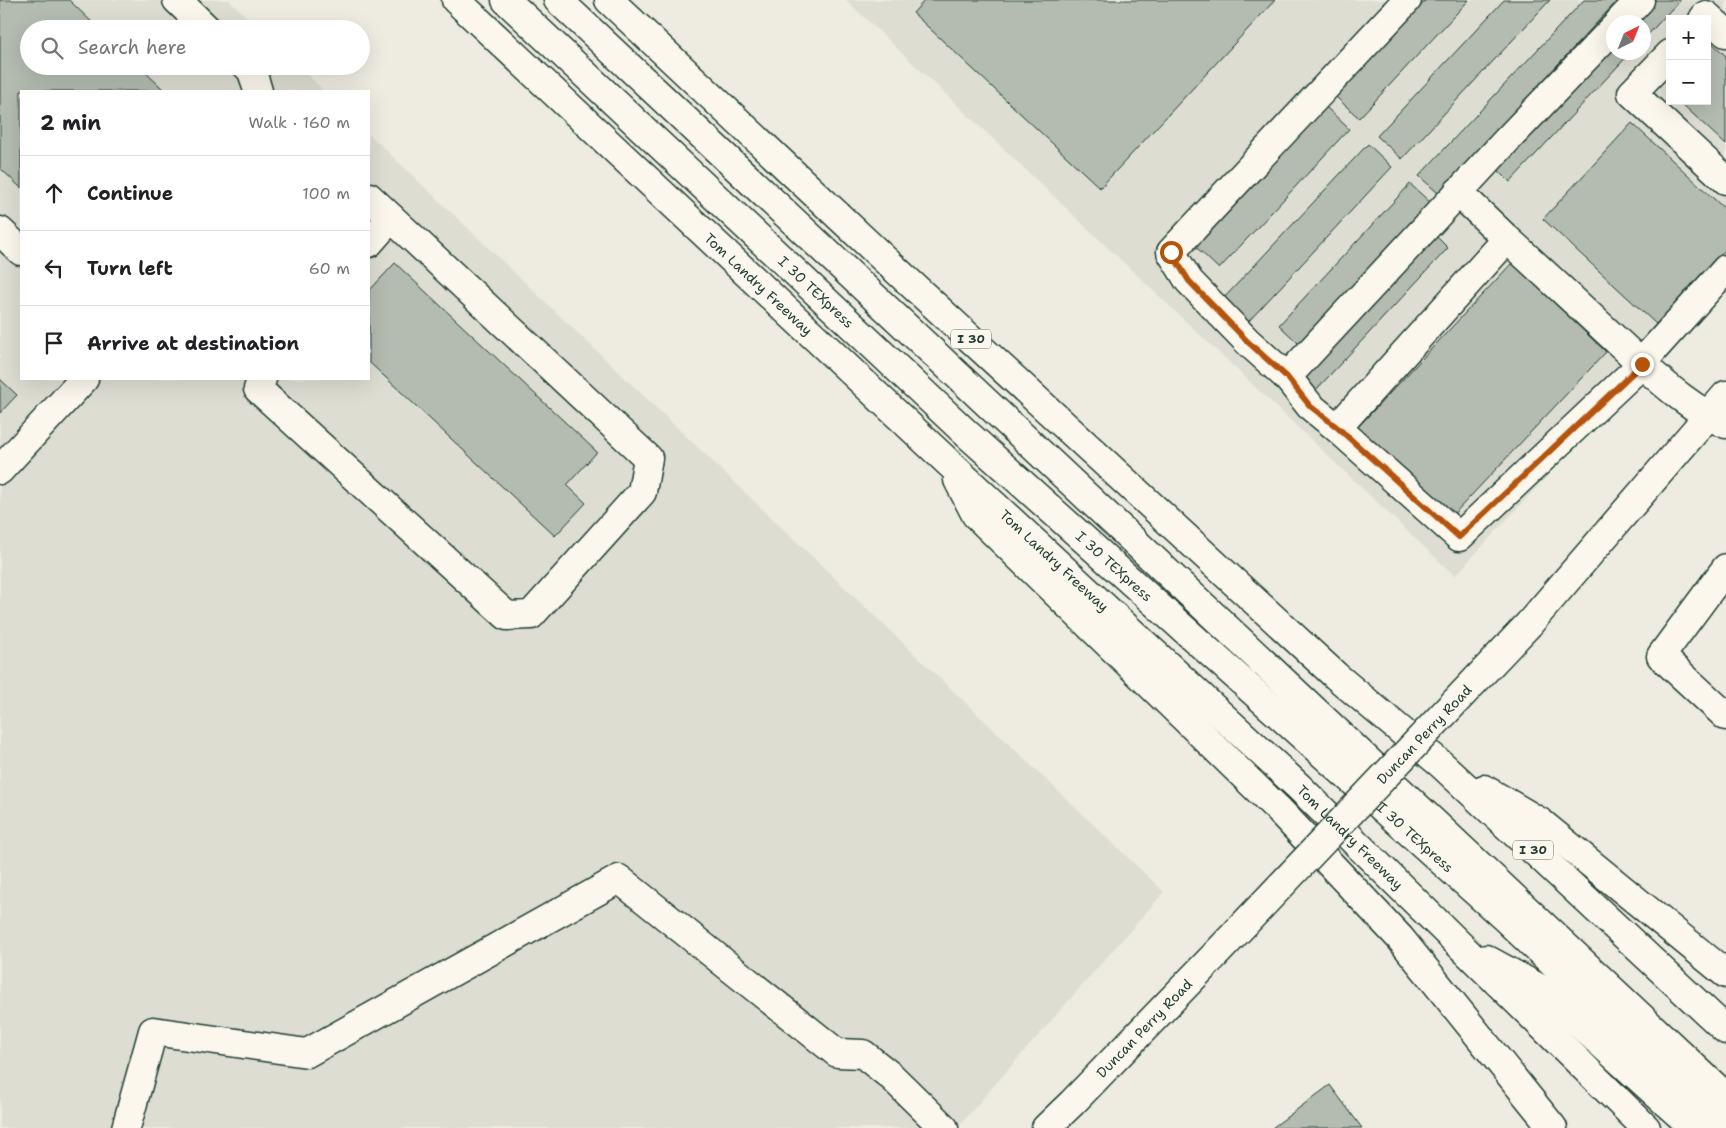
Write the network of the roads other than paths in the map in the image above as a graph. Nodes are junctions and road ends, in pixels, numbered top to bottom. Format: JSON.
{"nodes":[{"id":1,"x":177,"y":0,"type":"edge"},
{"id":2,"x":456,"y":0,"type":"edge"},
{"id":3,"x":506,"y":0,"type":"edge"},
{"id":4,"x":558,"y":0,"type":"edge"},
{"id":5,"x":609,"y":0,"type":"edge"},
{"id":6,"x":1407,"y":0,"type":"edge"},
{"id":7,"x":1640,"y":0,"type":"edge"},
{"id":8,"x":1626,"y":15,"type":"edge"},
{"id":9,"x":198,"y":20,"type":"edge"},
{"id":10,"x":1606,"y":36,"type":"edge"},
{"id":11,"x":1666,"y":58,"type":"edge"},
{"id":12,"x":253,"y":75,"type":"edge"},
{"id":13,"x":258,"y":90,"type":"edge"},
{"id":14,"x":1726,"y":180,"type":"edge"},
{"id":15,"x":1458,"y":192,"type":"junction"},
{"id":16,"x":370,"y":198,"type":"edge"},
{"id":17,"x":391,"y":218,"type":"junction"},
{"id":18,"x":0,"y":231,"type":"edge"},
{"id":19,"x":1507,"y":239,"type":"junction"},
{"id":20,"x":370,"y":242,"type":"edge"},
{"id":21,"x":20,"y":250,"type":"edge"},
{"id":22,"x":1726,"y":269,"type":"edge"},
{"id":23,"x":1642,"y":364,"type":"junction"},
{"id":24,"x":1287,"y":377,"type":"junction"},
{"id":25,"x":83,"y":380,"type":"edge"},
{"id":26,"x":262,"y":380,"type":"edge"},
{"id":27,"x":1726,"y":395,"type":"edge"},
{"id":28,"x":1717,"y":420,"type":"edge"},
{"id":29,"x":1338,"y":428,"type":"junction"},
{"id":30,"x":951,"y":466,"type":"junction"},
{"id":31,"x":0,"y":470,"type":"edge"},
{"id":32,"x":1726,"y":568,"type":"edge"},
{"id":33,"x":1726,"y":716,"type":"edge"},
{"id":34,"x":1442,"y":765,"type":"junction"},
{"id":35,"x":1458,"y":944,"type":"junction"},
{"id":36,"x":1726,"y":974,"type":"edge"},
{"id":37,"x":1726,"y":1030,"type":"edge"},
{"id":38,"x":1726,"y":1097,"type":"edge"},
{"id":39,"x":126,"y":1128,"type":"edge"},
{"id":40,"x":944,"y":1128,"type":"edge"},
{"id":41,"x":1046,"y":1128,"type":"edge"},
{"id":42,"x":1553,"y":1128,"type":"edge"},
{"id":43,"x":1646,"y":1128,"type":"edge"},
{"id":44,"x":1694,"y":1128,"type":"edge"},
{"id":45,"x":1726,"y":1128,"type":"edge"}],
"edges":[{"from":1,"to":9,"type":"main road"},
{"from":2,"to":30,"type":"main road","name":"Tom Landry Freeway"},
{"from":3,"to":45,"type":"main road","name":"I 30 TEXpress"},
{"from":4,"to":38,"type":"main road","name":"I 30 TEXpress"},
{"from":5,"to":34,"type":"main road","number":"I 30"},
{"from":6,"to":24,"type":"main road"},
{"from":7,"to":8,"type":"main road"},
{"from":10,"to":15,"type":"main road"},
{"from":11,"to":14,"type":"main road"},
{"from":12,"to":13,"type":"main road"},
{"from":15,"to":19,"type":"main road"},
{"from":15,"to":24,"type":"main road"},
{"from":16,"to":17,"type":"main road"},
{"from":17,"to":20,"type":"main road"},
{"from":17,"to":26,"type":"main road"},
{"from":18,"to":21,"type":"main road"},
{"from":19,"to":23,"type":"main road"},
{"from":19,"to":29,"type":"main road"},
{"from":22,"to":23,"type":"main road"},
{"from":23,"to":28,"type":"main road"},
{"from":23,"to":29,"type":"main road"},
{"from":24,"to":29,"type":"main road"},
{"from":25,"to":31,"type":"main road"},
{"from":27,"to":28,"type":"main road","name":"Duncan Perry Road"},
{"from":28,"to":41,"type":"main road","name":"Duncan Perry Road","bridge":true},
{"from":30,"to":35,"type":"main road","name":"Tom Landry Freeway"},
{"from":30,"to":42,"type":"main road"},
{"from":32,"to":33,"type":"main road"},
{"from":34,"to":36,"type":"main road"},
{"from":34,"to":37,"type":"main road","number":"I 30"},
{"from":35,"to":43,"type":"main road","name":"Tom Landry Freeway"},
{"from":35,"to":44,"type":"main road"},
{"from":39,"to":40,"type":"main road"}]}
